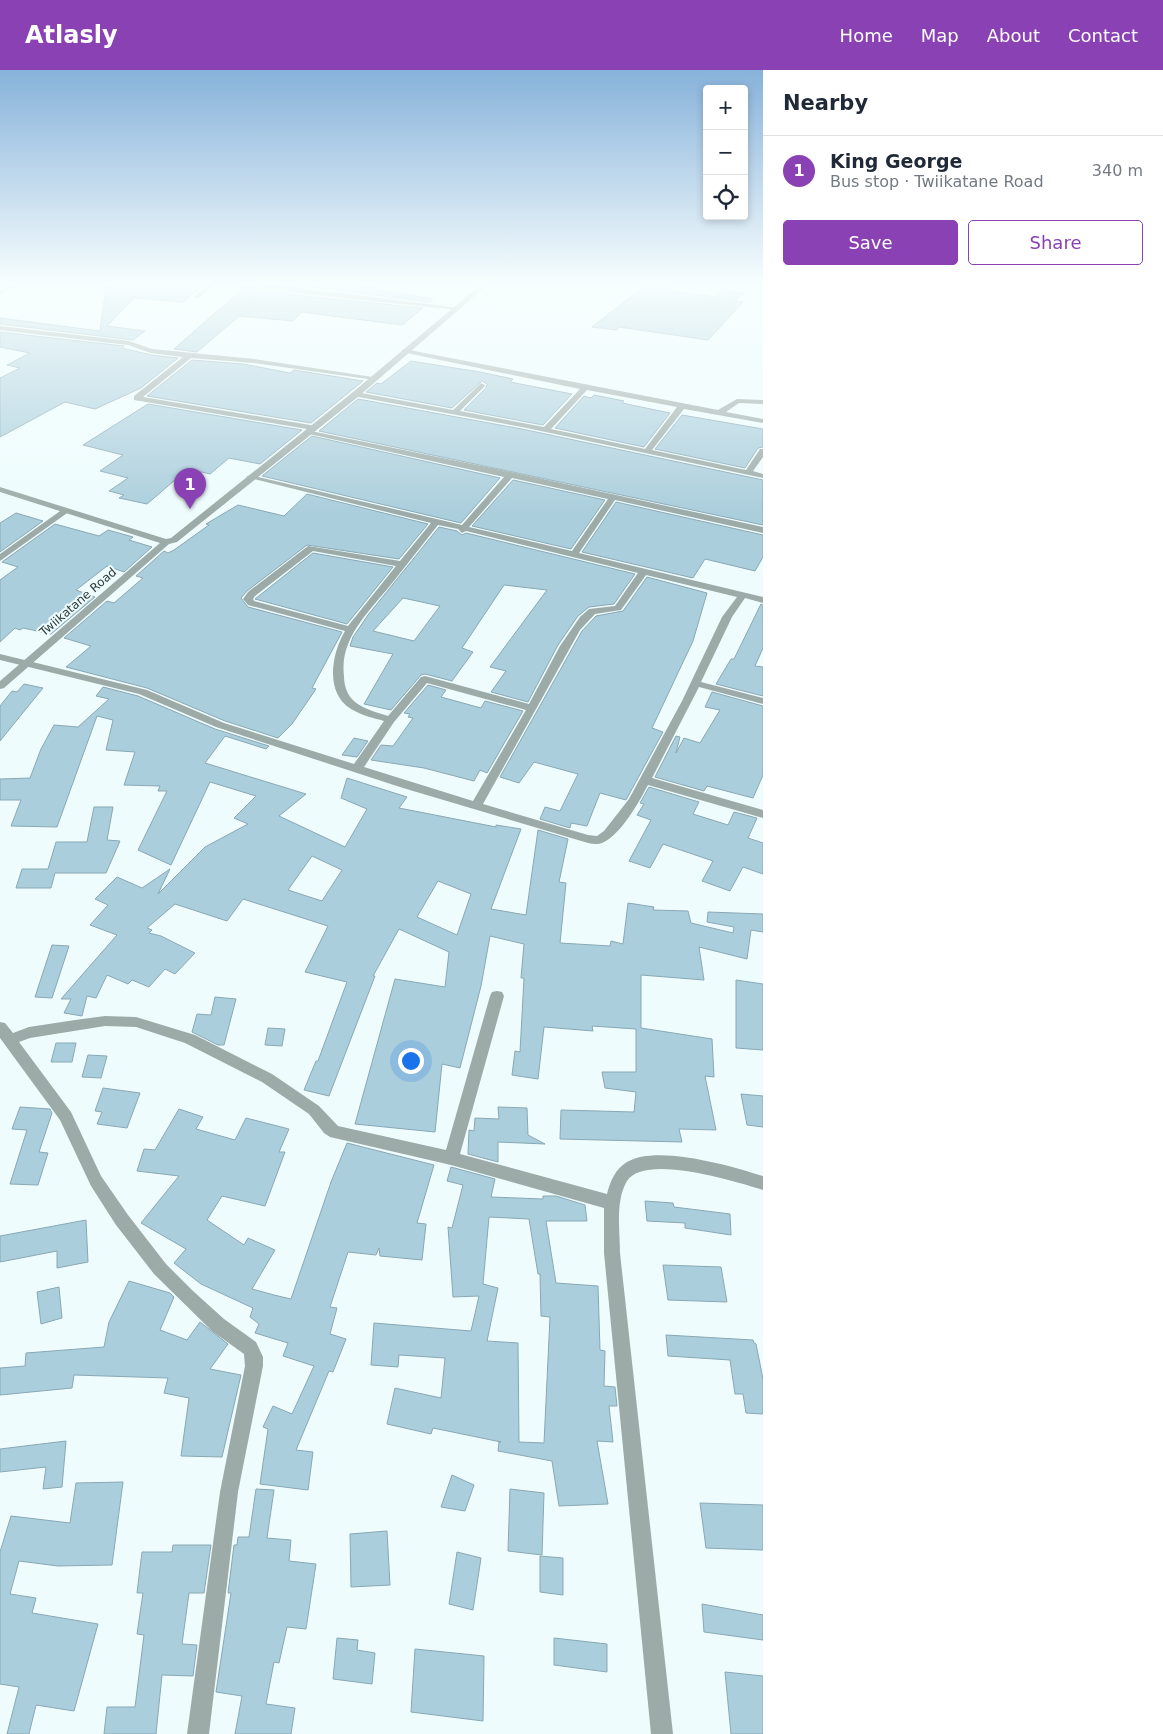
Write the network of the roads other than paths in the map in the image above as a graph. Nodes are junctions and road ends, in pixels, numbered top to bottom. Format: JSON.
{"nodes":[{"id":1,"x":186,"y":359,"type":"edge"},
{"id":2,"x":223,"y":359,"type":"edge"},
{"id":3,"x":396,"y":359,"type":"edge"},
{"id":4,"x":441,"y":359,"type":"edge"},
{"id":5,"x":375,"y":378,"type":"junction"},
{"id":6,"x":481,"y":385,"type":"dead end"},
{"id":7,"x":585,"y":388,"type":"junction"},
{"id":8,"x":356,"y":394,"type":"junction"},
{"id":9,"x":763,"y":402,"type":"edge"},
{"id":10,"x":682,"y":406,"type":"junction"},
{"id":11,"x":455,"y":412,"type":"junction"},
{"id":12,"x":719,"y":413,"type":"junction"},
{"id":13,"x":763,"y":421,"type":"edge"},
{"id":14,"x":311,"y":430,"type":"junction"},
{"id":15,"x":546,"y":430,"type":"junction"},
{"id":16,"x":763,"y":451,"type":"edge"},
{"id":17,"x":646,"y":452,"type":"junction"},
{"id":18,"x":748,"y":473,"type":"junction"},
{"id":19,"x":511,"y":474,"type":"junction"},
{"id":20,"x":763,"y":476,"type":"edge"},
{"id":21,"x":250,"y":477,"type":"junction"},
{"id":22,"x":0,"y":489,"type":"edge"},
{"id":23,"x":613,"y":497,"type":"junction"},
{"id":24,"x":66,"y":510,"type":"junction"},
{"id":25,"x":435,"y":523,"type":"junction"},
{"id":26,"x":462,"y":530,"type":"junction"},
{"id":27,"x":763,"y":530,"type":"edge"},
{"id":28,"x":170,"y":541,"type":"junction"},
{"id":29,"x":572,"y":556,"type":"junction"},
{"id":30,"x":0,"y":558,"type":"edge"},
{"id":31,"x":402,"y":564,"type":"junction"},
{"id":32,"x":643,"y":572,"type":"junction"},
{"id":33,"x":742,"y":596,"type":"junction"},
{"id":34,"x":763,"y":600,"type":"edge"},
{"id":35,"x":350,"y":629,"type":"junction"},
{"id":36,"x":0,"y":657,"type":"edge"},
{"id":37,"x":27,"y":663,"type":"junction"},
{"id":38,"x":695,"y":683,"type":"junction"},
{"id":39,"x":0,"y":686,"type":"edge"},
{"id":40,"x":763,"y":701,"type":"edge"},
{"id":41,"x":530,"y":708,"type":"junction"},
{"id":42,"x":390,"y":720,"type":"junction"},
{"id":43,"x":358,"y":769,"type":"junction"},
{"id":44,"x":644,"y":780,"type":"junction"},
{"id":45,"x":477,"y":805,"type":"junction"},
{"id":46,"x":763,"y":814,"type":"edge"},
{"id":47,"x":497,"y":996,"type":"dead end"},
{"id":48,"x":5,"y":1033,"type":"edge"},
{"id":49,"x":451,"y":1158,"type":"junction"},
{"id":50,"x":763,"y":1182,"type":"edge"},
{"id":51,"x":614,"y":1203,"type":"junction"},
{"id":52,"x":198,"y":1734,"type":"edge"},
{"id":53,"x":662,"y":1734,"type":"edge"}],
"edges":[{"from":1,"to":14,"type":"street"},
{"from":2,"to":5,"type":"street"},
{"from":3,"to":5,"type":"street","name":"Twiikatane Road"},
{"from":4,"to":7,"type":"street"},
{"from":5,"to":8,"type":"street","name":"Twiikatane Road"},
{"from":6,"to":11,"type":"street"},
{"from":7,"to":10,"type":"street"},
{"from":7,"to":15,"type":"street"},
{"from":8,"to":11,"type":"street"},
{"from":8,"to":14,"type":"street","name":"Twiikatane Road"},
{"from":9,"to":12,"type":"street"},
{"from":10,"to":12,"type":"street"},
{"from":10,"to":17,"type":"street"},
{"from":11,"to":15,"type":"street"},
{"from":12,"to":13,"type":"street"},
{"from":14,"to":19,"type":"street"},
{"from":14,"to":21,"type":"street","name":"Twiikatane Road"},
{"from":15,"to":17,"type":"street"},
{"from":16,"to":18,"type":"street"},
{"from":17,"to":18,"type":"street"},
{"from":18,"to":20,"type":"street"},
{"from":19,"to":23,"type":"street"},
{"from":19,"to":26,"type":"street"},
{"from":21,"to":25,"type":"street"},
{"from":21,"to":28,"type":"street","name":"Twiikatane Road"},
{"from":22,"to":24,"type":"street"},
{"from":23,"to":27,"type":"street"},
{"from":23,"to":29,"type":"street"},
{"from":24,"to":28,"type":"street"},
{"from":24,"to":30,"type":"street"},
{"from":25,"to":26,"type":"street"},
{"from":25,"to":31,"type":"street"},
{"from":26,"to":29,"type":"street"},
{"from":28,"to":37,"type":"street","name":"Twiikatane Road"},
{"from":29,"to":32,"type":"street"},
{"from":31,"to":35,"type":"street"},
{"from":31,"to":35,"type":"street"},
{"from":32,"to":33,"type":"street"},
{"from":32,"to":41,"type":"street"},
{"from":33,"to":34,"type":"street"},
{"from":33,"to":38,"type":"street"},
{"from":35,"to":42,"type":"street"},
{"from":36,"to":37,"type":"street"},
{"from":37,"to":39,"type":"street","name":"Twiikatane Road"},
{"from":37,"to":43,"type":"street"},
{"from":38,"to":40,"type":"street"},
{"from":38,"to":44,"type":"street"},
{"from":41,"to":42,"type":"street"},
{"from":41,"to":45,"type":"street"},
{"from":42,"to":43,"type":"street"},
{"from":43,"to":45,"type":"street"},
{"from":44,"to":45,"type":"street"},
{"from":44,"to":46,"type":"street"},
{"from":47,"to":49,"type":"street"},
{"from":48,"to":49,"type":"street"},
{"from":48,"to":52,"type":"street"},
{"from":49,"to":51,"type":"street"},
{"from":50,"to":51,"type":"street"},
{"from":51,"to":53,"type":"street"}]}
